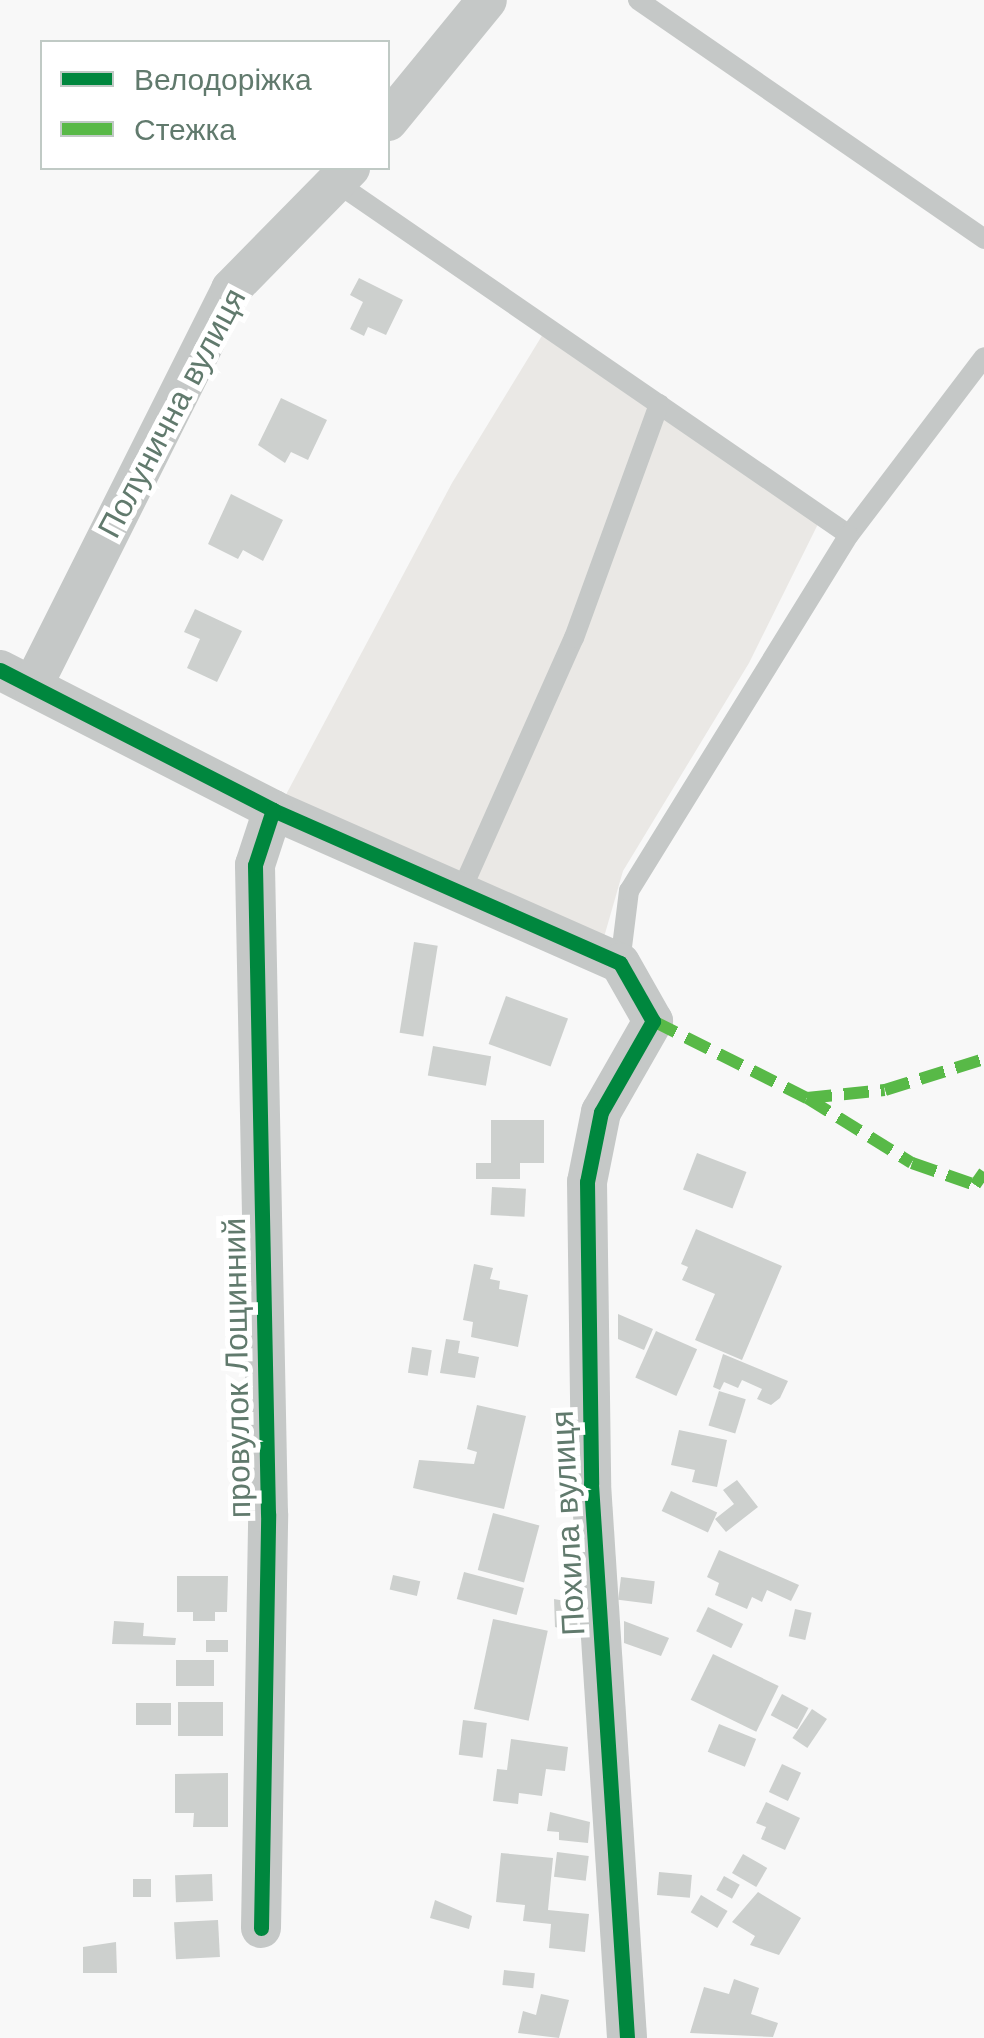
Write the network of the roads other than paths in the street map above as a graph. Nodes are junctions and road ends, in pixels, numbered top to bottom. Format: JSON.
{"nodes":[{"id":1,"x":486,"y":0,"type":"edge"},
{"id":2,"x":638,"y":0,"type":"edge"},
{"id":3,"x":390,"y":119,"type":"edge"},
{"id":4,"x":343,"y":175,"type":"edge"},
{"id":5,"x":984,"y":240,"type":"edge"},
{"id":6,"x":984,"y":357,"type":"edge"},
{"id":7,"x":659,"y":404,"type":"junction"},
{"id":8,"x":849,"y":536,"type":"junction"},
{"id":9,"x":16,"y":678,"type":"edge"},
{"id":10,"x":274,"y":810,"type":"junction"},
{"id":11,"x":462,"y":889,"type":"junction"},
{"id":12,"x":620,"y":963,"type":"junction"},
{"id":13,"x":261,"y":1928,"type":"dead end"},
{"id":14,"x":627,"y":2038,"type":"edge"}],
"edges":[{"from":1,"to":3,"type":"street"},
{"from":2,"to":5,"type":"lane"},
{"from":4,"to":7,"type":"lane"},
{"from":4,"to":9,"type":"street","name":"Полунична вулиця"},
{"from":6,"to":8,"type":"lane"},
{"from":7,"to":8,"type":"lane"},
{"from":7,"to":11,"type":"lane"},
{"from":8,"to":12,"type":"lane"},
{"from":9,"to":10,"type":"street"},
{"from":10,"to":11,"type":"street"},
{"from":10,"to":13,"type":"street","name":"провулок Лощинний"},
{"from":11,"to":12,"type":"street"},
{"from":12,"to":14,"type":"street","name":"Похила вулиця"}]}
